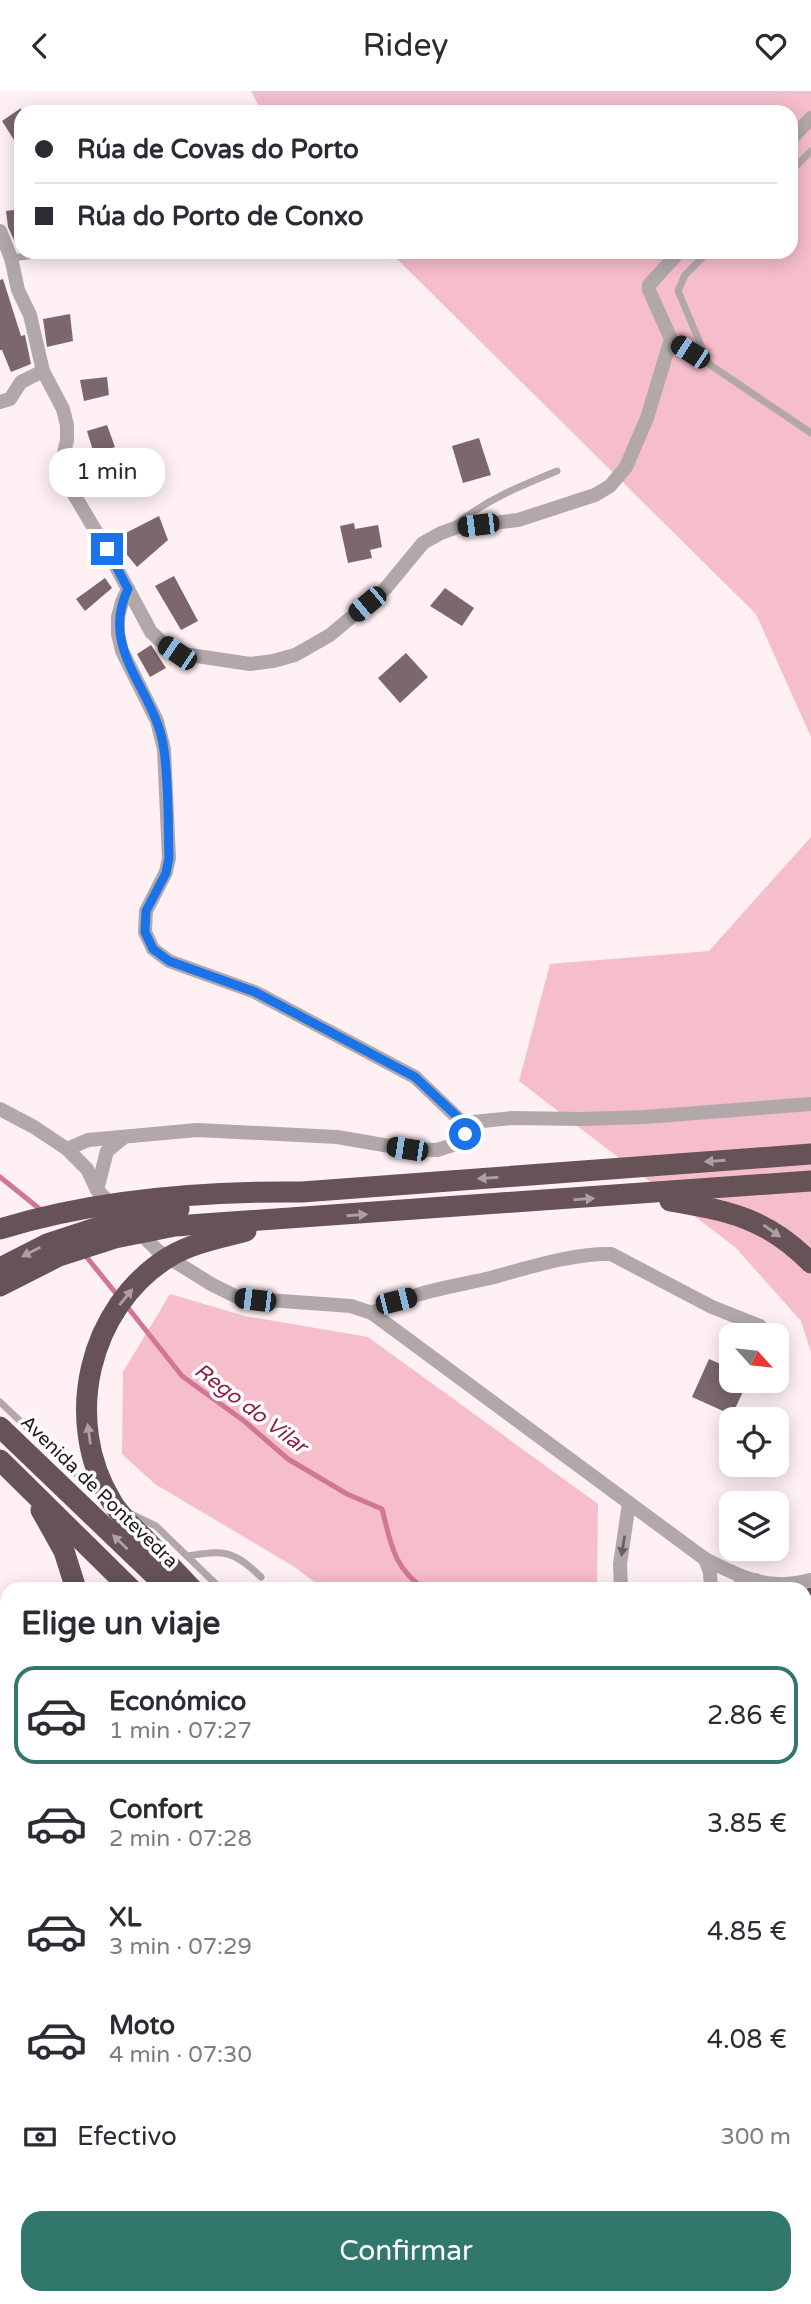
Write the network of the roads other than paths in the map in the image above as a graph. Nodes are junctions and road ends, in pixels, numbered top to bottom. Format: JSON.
{"nodes":[{"id":1,"x":811,"y":118,"type":"edge"},
{"id":2,"x":798,"y":132,"type":"edge"},
{"id":3,"x":811,"y":152,"type":"edge"},
{"id":4,"x":798,"y":164,"type":"edge"},
{"id":5,"x":0,"y":231,"type":"edge"},
{"id":6,"x":11,"y":258,"type":"junction"},
{"id":7,"x":14,"y":258,"type":"edge"},
{"id":8,"x":673,"y":259,"type":"edge"},
{"id":9,"x":701,"y":259,"type":"edge"},
{"id":10,"x":671,"y":339,"type":"junction"},
{"id":11,"x":709,"y":364,"type":"junction"},
{"id":12,"x":43,"y":371,"type":"junction"},
{"id":13,"x":0,"y":403,"type":"edge"},
{"id":14,"x":811,"y":433,"type":"edge"},
{"id":15,"x":557,"y":471,"type":"dead end"},
{"id":16,"x":449,"y":530,"type":"junction"},
{"id":17,"x":128,"y":589,"type":"junction"},
{"id":18,"x":811,"y":1104,"type":"edge"},
{"id":19,"x":0,"y":1109,"type":"edge"},
{"id":20,"x":463,"y":1122,"type":"junction"},
{"id":21,"x":126,"y":1136,"type":"junction"},
{"id":22,"x":66,"y":1149,"type":"junction"},
{"id":23,"x":811,"y":1149,"type":"edge"},
{"id":24,"x":811,"y":1154,"type":"edge"},
{"id":25,"x":783,"y":1156,"type":"junction"},
{"id":26,"x":811,"y":1181,"type":"edge"},
{"id":27,"x":97,"y":1190,"type":"junction"},
{"id":28,"x":636,"y":1195,"type":"junction"},
{"id":29,"x":168,"y":1212,"type":"junction"},
{"id":30,"x":289,"y":1220,"type":"junction"},
{"id":31,"x":0,"y":1229,"type":"edge"},
{"id":32,"x":811,"y":1262,"type":"edge"},
{"id":33,"x":0,"y":1268,"type":"edge"},
{"id":34,"x":0,"y":1286,"type":"edge"},
{"id":35,"x":372,"y":1314,"type":"junction"},
{"id":36,"x":752,"y":1323,"type":"edge"},
{"id":37,"x":0,"y":1402,"type":"edge"},
{"id":38,"x":0,"y":1427,"type":"edge"},
{"id":39,"x":0,"y":1460,"type":"edge"},
{"id":40,"x":29,"y":1490,"type":"junction"},
{"id":41,"x":112,"y":1502,"type":"junction"},
{"id":42,"x":629,"y":1503,"type":"junction"},
{"id":43,"x":187,"y":1556,"type":"junction"},
{"id":44,"x":705,"y":1559,"type":"junction"},
{"id":45,"x":261,"y":1577,"type":"dead end"},
{"id":46,"x":756,"y":1580,"type":"junction"},
{"id":47,"x":74,"y":1582,"type":"edge"},
{"id":48,"x":124,"y":1582,"type":"edge"},
{"id":49,"x":162,"y":1582,"type":"edge"},
{"id":50,"x":186,"y":1582,"type":"edge"},
{"id":51,"x":213,"y":1582,"type":"edge"},
{"id":52,"x":621,"y":1582,"type":"edge"},
{"id":53,"x":711,"y":1582,"type":"edge"},
{"id":54,"x":752,"y":1582,"type":"edge"},
{"id":55,"x":766,"y":1582,"type":"edge"}],
"edges":[{"from":1,"to":2,"type":"street"},
{"from":3,"to":4,"type":"lane"},
{"from":5,"to":6,"type":"street"},
{"from":6,"to":7,"type":"lane"},
{"from":6,"to":12,"type":"street"},
{"from":8,"to":10,"type":"street"},
{"from":9,"to":11,"type":"lane"},
{"from":10,"to":11,"type":"lane"},
{"from":10,"to":16,"type":"street"},
{"from":11,"to":14,"type":"lane"},
{"from":12,"to":13,"type":"street"},
{"from":12,"to":17,"type":"street"},
{"from":15,"to":16,"type":"lane"},
{"from":16,"to":17,"type":"street"},
{"from":17,"to":20,"type":"street"},
{"from":18,"to":20,"type":"street"},
{"from":19,"to":22,"type":"street"},
{"from":20,"to":21,"type":"street"},
{"from":21,"to":22,"type":"street"},
{"from":21,"to":27,"type":"street"},
{"from":22,"to":27,"type":"street"},
{"from":23,"to":25,"type":"highway"},
{"from":24,"to":25,"type":"highway"},
{"from":25,"to":29,"type":"highway","one_way":true},
{"from":26,"to":28,"type":"highway"},
{"from":27,"to":35,"type":"street"},
{"from":30,"to":28,"type":"highway","one_way":true},
{"from":28,"to":32,"type":"highway","one_way":true},
{"from":29,"to":30,"type":"highway"},
{"from":29,"to":31,"type":"highway"},
{"from":29,"to":33,"type":"highway","one_way":true},
{"from":29,"to":34,"type":"highway"},
{"from":41,"to":30,"type":"highway","one_way":true},
{"from":35,"to":36,"type":"street"},
{"from":35,"to":42,"type":"street"},
{"from":37,"to":41,"type":"lane"},
{"from":49,"to":38,"type":"highway","name":"Avenida de Pontevedra","one_way":true},
{"from":39,"to":40,"type":"highway"},
{"from":40,"to":47,"type":"highway"},
{"from":40,"to":48,"type":"highway"},
{"from":41,"to":43,"type":"lane"},
{"from":41,"to":50,"type":"highway"},
{"from":42,"to":44,"type":"street"},
{"from":42,"to":52,"type":"street","one_way":true},
{"from":43,"to":45,"type":"lane"},
{"from":43,"to":51,"type":"lane"},
{"from":44,"to":46,"type":"street"},
{"from":44,"to":53,"type":"street"},
{"from":46,"to":54,"type":"street"},
{"from":46,"to":55,"type":"street"}]}
